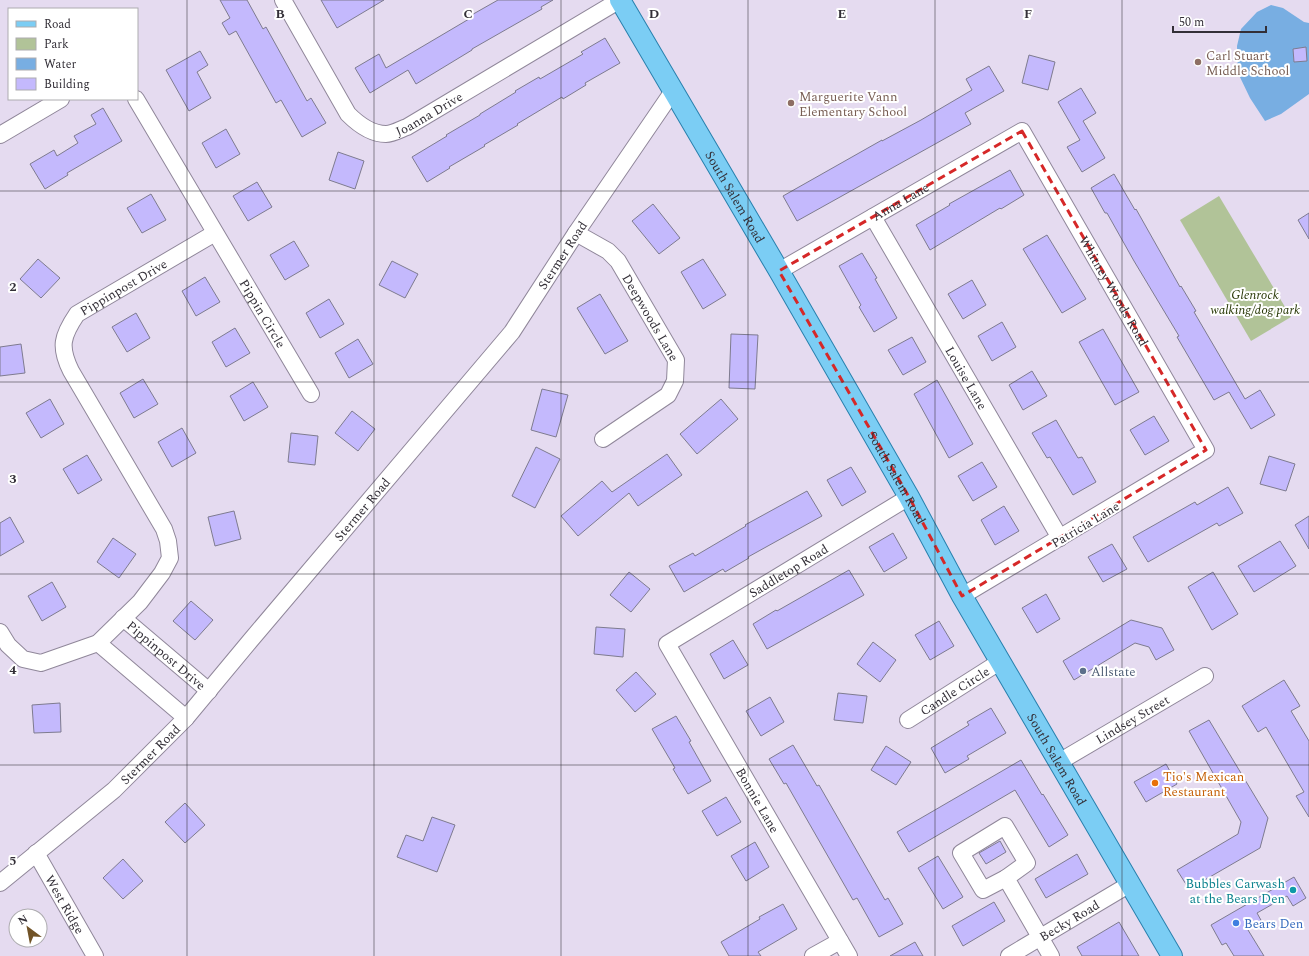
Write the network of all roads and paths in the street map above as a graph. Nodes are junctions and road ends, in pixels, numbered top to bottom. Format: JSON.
{"nodes":[{"id":1,"x":283,"y":0,"type":"edge"},
{"id":2,"x":620,"y":0,"type":"edge"},
{"id":3,"x":673,"y":91,"type":"junction"},
{"id":4,"x":59,"y":100,"type":"edge"},
{"id":5,"x":137,"y":100,"type":"edge"},
{"id":6,"x":1022,"y":130,"type":"joint"},
{"id":7,"x":0,"y":135,"type":"edge"},
{"id":8,"x":873,"y":217,"type":"junction"},
{"id":9,"x":214,"y":232,"type":"junction"},
{"id":10,"x":576,"y":233,"type":"junction"},
{"id":11,"x":779,"y":272,"type":"junction"},
{"id":12,"x":311,"y":394,"type":"dead end"},
{"id":13,"x":603,"y":439,"type":"dead end"},
{"id":14,"x":1206,"y":450,"type":"joint"},
{"id":15,"x":909,"y":497,"type":"junction"},
{"id":16,"x":1060,"y":538,"type":"junction"},
{"id":17,"x":962,"y":596,"type":"junction"},
{"id":18,"x":123,"y":618,"type":"junction"},
{"id":19,"x":0,"y":632,"type":"edge"},
{"id":20,"x":98,"y":643,"type":"junction"},
{"id":21,"x":667,"y":644,"type":"joint"},
{"id":22,"x":1001,"y":661,"type":"junction"},
{"id":23,"x":1205,"y":676,"type":"dead end"},
{"id":24,"x":209,"y":691,"type":"junction"},
{"id":25,"x":186,"y":718,"type":"junction"},
{"id":26,"x":908,"y":720,"type":"dead end"},
{"id":27,"x":1059,"y":762,"type":"junction"},
{"id":28,"x":36,"y":852,"type":"junction"},
{"id":29,"x":1006,"y":878,"type":"dead end"},
{"id":30,"x":0,"y":883,"type":"edge"},
{"id":31,"x":1130,"y":884,"type":"junction"},
{"id":32,"x":1041,"y":937,"type":"junction"},
{"id":33,"x":840,"y":941,"type":"junction"},
{"id":34,"x":94,"y":956,"type":"edge"},
{"id":35,"x":813,"y":956,"type":"edge"},
{"id":36,"x":849,"y":956,"type":"edge"},
{"id":37,"x":1009,"y":956,"type":"edge"},
{"id":38,"x":1051,"y":956,"type":"edge"},
{"id":39,"x":1172,"y":956,"type":"edge"}],
"edges":[{"from":1,"to":2,"type":"street","name":"Joanna Drive"},
{"from":2,"to":3,"type":"main road","name":"South Salem Road"},
{"from":3,"to":10,"type":"street","name":"Stermer Road"},
{"from":3,"to":11,"type":"main road","name":"South Salem Road"},
{"from":4,"to":7,"type":"street"},
{"from":5,"to":9,"type":"street"},
{"from":6,"to":8,"type":"street","name":"Anna Lane"},
{"from":6,"to":14,"type":"street","name":"Whitney Woods Road"},
{"from":8,"to":11,"type":"street","name":"Anna Lane"},
{"from":8,"to":16,"type":"street","name":"Louise Lane"},
{"from":9,"to":12,"type":"street","name":"Pippin Circle"},
{"from":9,"to":18,"type":"street","name":"Pippinpost Drive"},
{"from":10,"to":13,"type":"street","name":"Deepwoods Lane"},
{"from":10,"to":24,"type":"street","name":"Stermer Road"},
{"from":11,"to":15,"type":"main road","name":"South Salem Road"},
{"from":14,"to":16,"type":"street","name":"Patricia Lane"},
{"from":15,"to":17,"type":"main road","name":"South Salem Road"},
{"from":15,"to":21,"type":"street","name":"Saddletop Road"},
{"from":16,"to":17,"type":"street","name":"Patricia Lane"},
{"from":17,"to":22,"type":"main road","name":"South Salem Road"},
{"from":18,"to":20,"type":"street","name":"Pippinpost Drive"},
{"from":18,"to":24,"type":"street","name":"Pippinpost Drive"},
{"from":19,"to":20,"type":"street","name":"Pippinpost Drive"},
{"from":20,"to":25,"type":"street"},
{"from":21,"to":33,"type":"street","name":"Bonnie Lane"},
{"from":22,"to":26,"type":"street","name":"Candle Circle"},
{"from":22,"to":27,"type":"main road","name":"South Salem Road"},
{"from":23,"to":27,"type":"street","name":"Lindsey Street"},
{"from":24,"to":25,"type":"street","name":"Stermer Road"},
{"from":25,"to":28,"type":"street","name":"Stermer Road"},
{"from":27,"to":31,"type":"main road","name":"South Salem Road"},
{"from":28,"to":30,"type":"street","name":"Stermer Road"},
{"from":28,"to":34,"type":"street","name":"West Ridge"},
{"from":29,"to":32,"type":"street"},
{"from":31,"to":32,"type":"street","name":"Becky Road"},
{"from":31,"to":39,"type":"main road","name":"South Salem Road"},
{"from":32,"to":37,"type":"street","name":"Becky Road"},
{"from":32,"to":38,"type":"street"},
{"from":33,"to":35,"type":"street"},
{"from":33,"to":36,"type":"street","name":"Bonnie Lane"}]}
